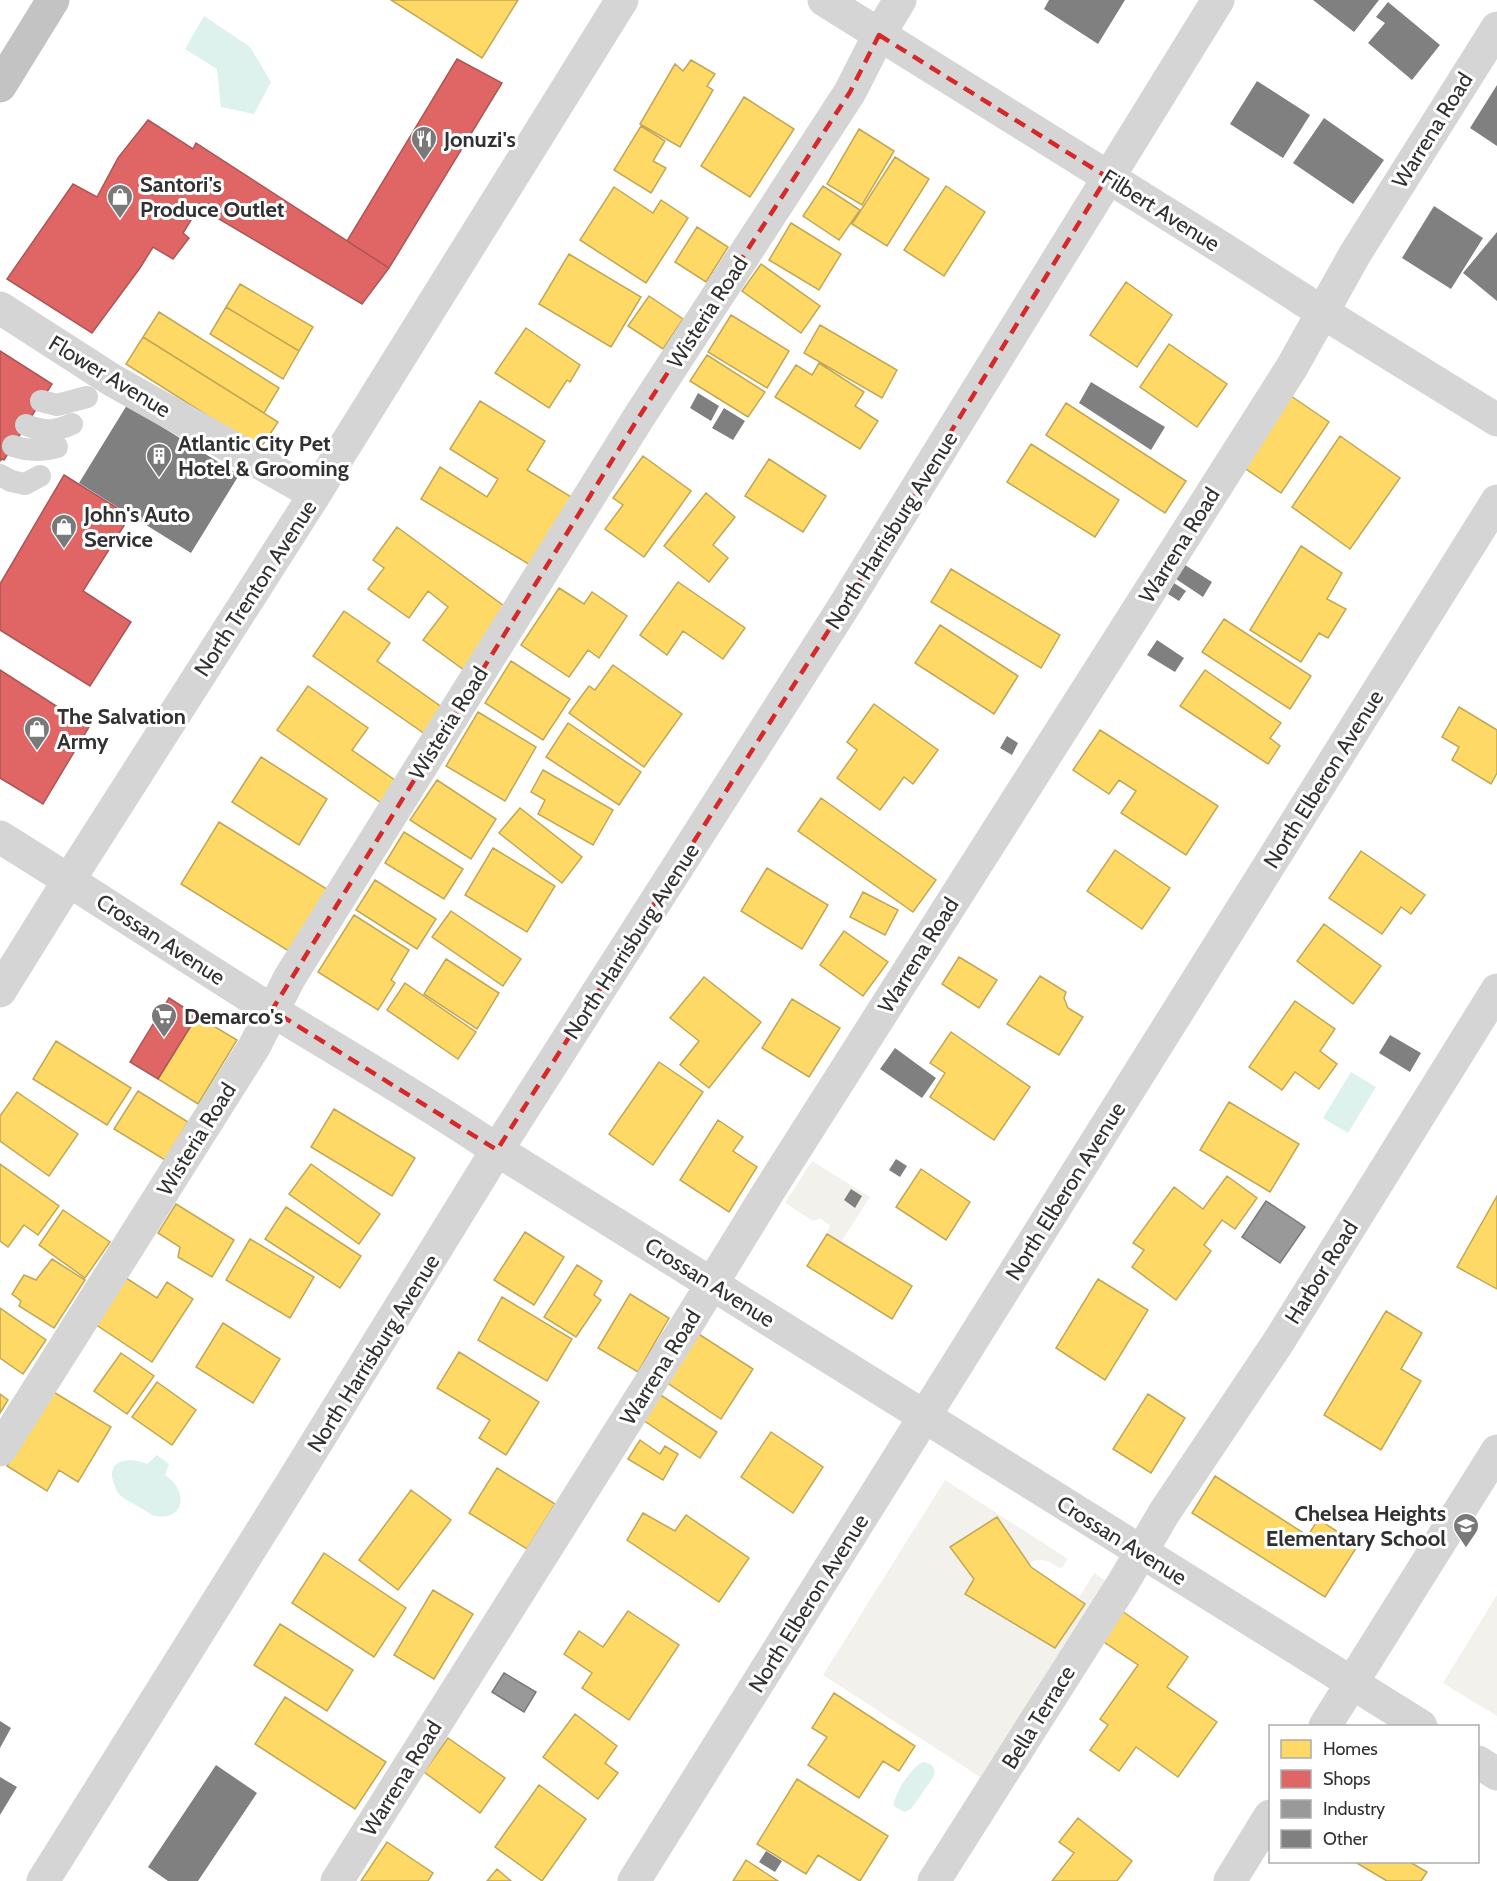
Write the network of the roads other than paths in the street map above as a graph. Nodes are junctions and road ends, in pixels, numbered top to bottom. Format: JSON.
{"nodes":[{"id":1,"x":53,"y":0,"type":"edge"},
{"id":2,"x":622,"y":0,"type":"edge"},
{"id":3,"x":824,"y":0,"type":"edge"},
{"id":4,"x":900,"y":0,"type":"edge"},
{"id":5,"x":1218,"y":0,"type":"edge"},
{"id":6,"x":1497,"y":28,"type":"edge"},
{"id":7,"x":879,"y":35,"type":"junction"},
{"id":8,"x":0,"y":86,"type":"edge"},
{"id":9,"x":1107,"y":177,"type":"junction"},
{"id":10,"x":0,"y":308,"type":"edge"},
{"id":11,"x":1322,"y":312,"type":"junction"},
{"id":12,"x":87,"y":397,"type":"dead end"},
{"id":13,"x":41,"y":401,"type":"dead end"},
{"id":14,"x":1497,"y":420,"type":"edge"},
{"id":15,"x":72,"y":424,"type":"dead end"},
{"id":16,"x":26,"y":425,"type":"dead end"},
{"id":17,"x":13,"y":446,"type":"dead end"},
{"id":18,"x":57,"y":447,"type":"dead end"},
{"id":19,"x":0,"y":475,"type":"edge"},
{"id":20,"x":40,"y":476,"type":"dead end"},
{"id":21,"x":315,"y":494,"type":"junction"},
{"id":22,"x":1497,"y":501,"type":"edge"},
{"id":23,"x":0,"y":837,"type":"edge"},
{"id":24,"x":69,"y":880,"type":"junction"},
{"id":25,"x":1497,"y":990,"type":"edge"},
{"id":26,"x":0,"y":991,"type":"edge"},
{"id":27,"x":272,"y":1010,"type":"junction"},
{"id":28,"x":497,"y":1150,"type":"junction"},
{"id":29,"x":711,"y":1283,"type":"junction"},
{"id":30,"x":925,"y":1416,"type":"junction"},
{"id":31,"x":0,"y":1450,"type":"edge"},
{"id":32,"x":1497,"y":1451,"type":"edge"},
{"id":33,"x":1140,"y":1552,"type":"junction"},
{"id":34,"x":1352,"y":1683,"type":"junction"},
{"id":35,"x":1326,"y":1725,"type":"edge"},
{"id":36,"x":1419,"y":1725,"type":"edge"},
{"id":37,"x":1479,"y":1763,"type":"edge"},
{"id":38,"x":1497,"y":1774,"type":"edge"},
{"id":39,"x":1269,"y":1818,"type":"edge"},
{"id":40,"x":43,"y":1881,"type":"edge"},
{"id":41,"x":337,"y":1881,"type":"edge"},
{"id":42,"x":634,"y":1881,"type":"edge"},
{"id":43,"x":934,"y":1881,"type":"edge"},
{"id":44,"x":1230,"y":1881,"type":"edge"}],
"edges":[{"from":1,"to":8,"type":"highway"},
{"from":2,"to":21,"type":"street","name":"North Trenton Avenue"},
{"from":3,"to":7,"type":"street","name":"Filbert Avenue"},
{"from":4,"to":7,"type":"street","name":"Wisteria Road"},
{"from":5,"to":9,"type":"street","name":"North Harrisburg Avenue"},
{"from":6,"to":11,"type":"street","name":"Warrena Road"},
{"from":7,"to":9,"type":"street","name":"Filbert Avenue"},
{"from":7,"to":27,"type":"street","name":"Wisteria Road"},
{"from":9,"to":11,"type":"street","name":"Filbert Avenue"},
{"from":9,"to":28,"type":"street","name":"North Harrisburg Avenue"},
{"from":10,"to":21,"type":"street","name":"Flower Avenue"},
{"from":11,"to":14,"type":"street","name":"Filbert Avenue"},
{"from":11,"to":29,"type":"street","name":"Warrena Road"},
{"from":12,"to":13,"type":"lane"},
{"from":15,"to":16,"type":"lane"},
{"from":17,"to":18,"type":"lane"},
{"from":19,"to":20,"type":"lane"},
{"from":21,"to":24,"type":"street","name":"North Trenton Avenue"},
{"from":22,"to":30,"type":"street","name":"North Elberon Avenue"},
{"from":23,"to":24,"type":"street","name":"Crossan Avenue"},
{"from":24,"to":26,"type":"street","name":"North Trenton Avenue"},
{"from":24,"to":27,"type":"street","name":"Crossan Avenue"},
{"from":25,"to":33,"type":"street","name":"Harbor Road"},
{"from":27,"to":28,"type":"street","name":"Crossan Avenue"},
{"from":27,"to":31,"type":"street","name":"Wisteria Road"},
{"from":28,"to":29,"type":"street","name":"Crossan Avenue"},
{"from":28,"to":40,"type":"street","name":"North Harrisburg Avenue"},
{"from":29,"to":30,"type":"street","name":"Crossan Avenue"},
{"from":29,"to":41,"type":"street","name":"Warrena Road"},
{"from":30,"to":33,"type":"street","name":"Crossan Avenue"},
{"from":30,"to":42,"type":"street","name":"North Elberon Avenue"},
{"from":32,"to":34,"type":"street"},
{"from":33,"to":34,"type":"street","name":"Crossan Avenue"},
{"from":33,"to":43,"type":"street","name":"Bella Terrace"},
{"from":34,"to":35,"type":"street"},
{"from":34,"to":36,"type":"street","name":"Crossan Avenue"},
{"from":37,"to":38,"type":"street"},
{"from":39,"to":44,"type":"street"}]}
